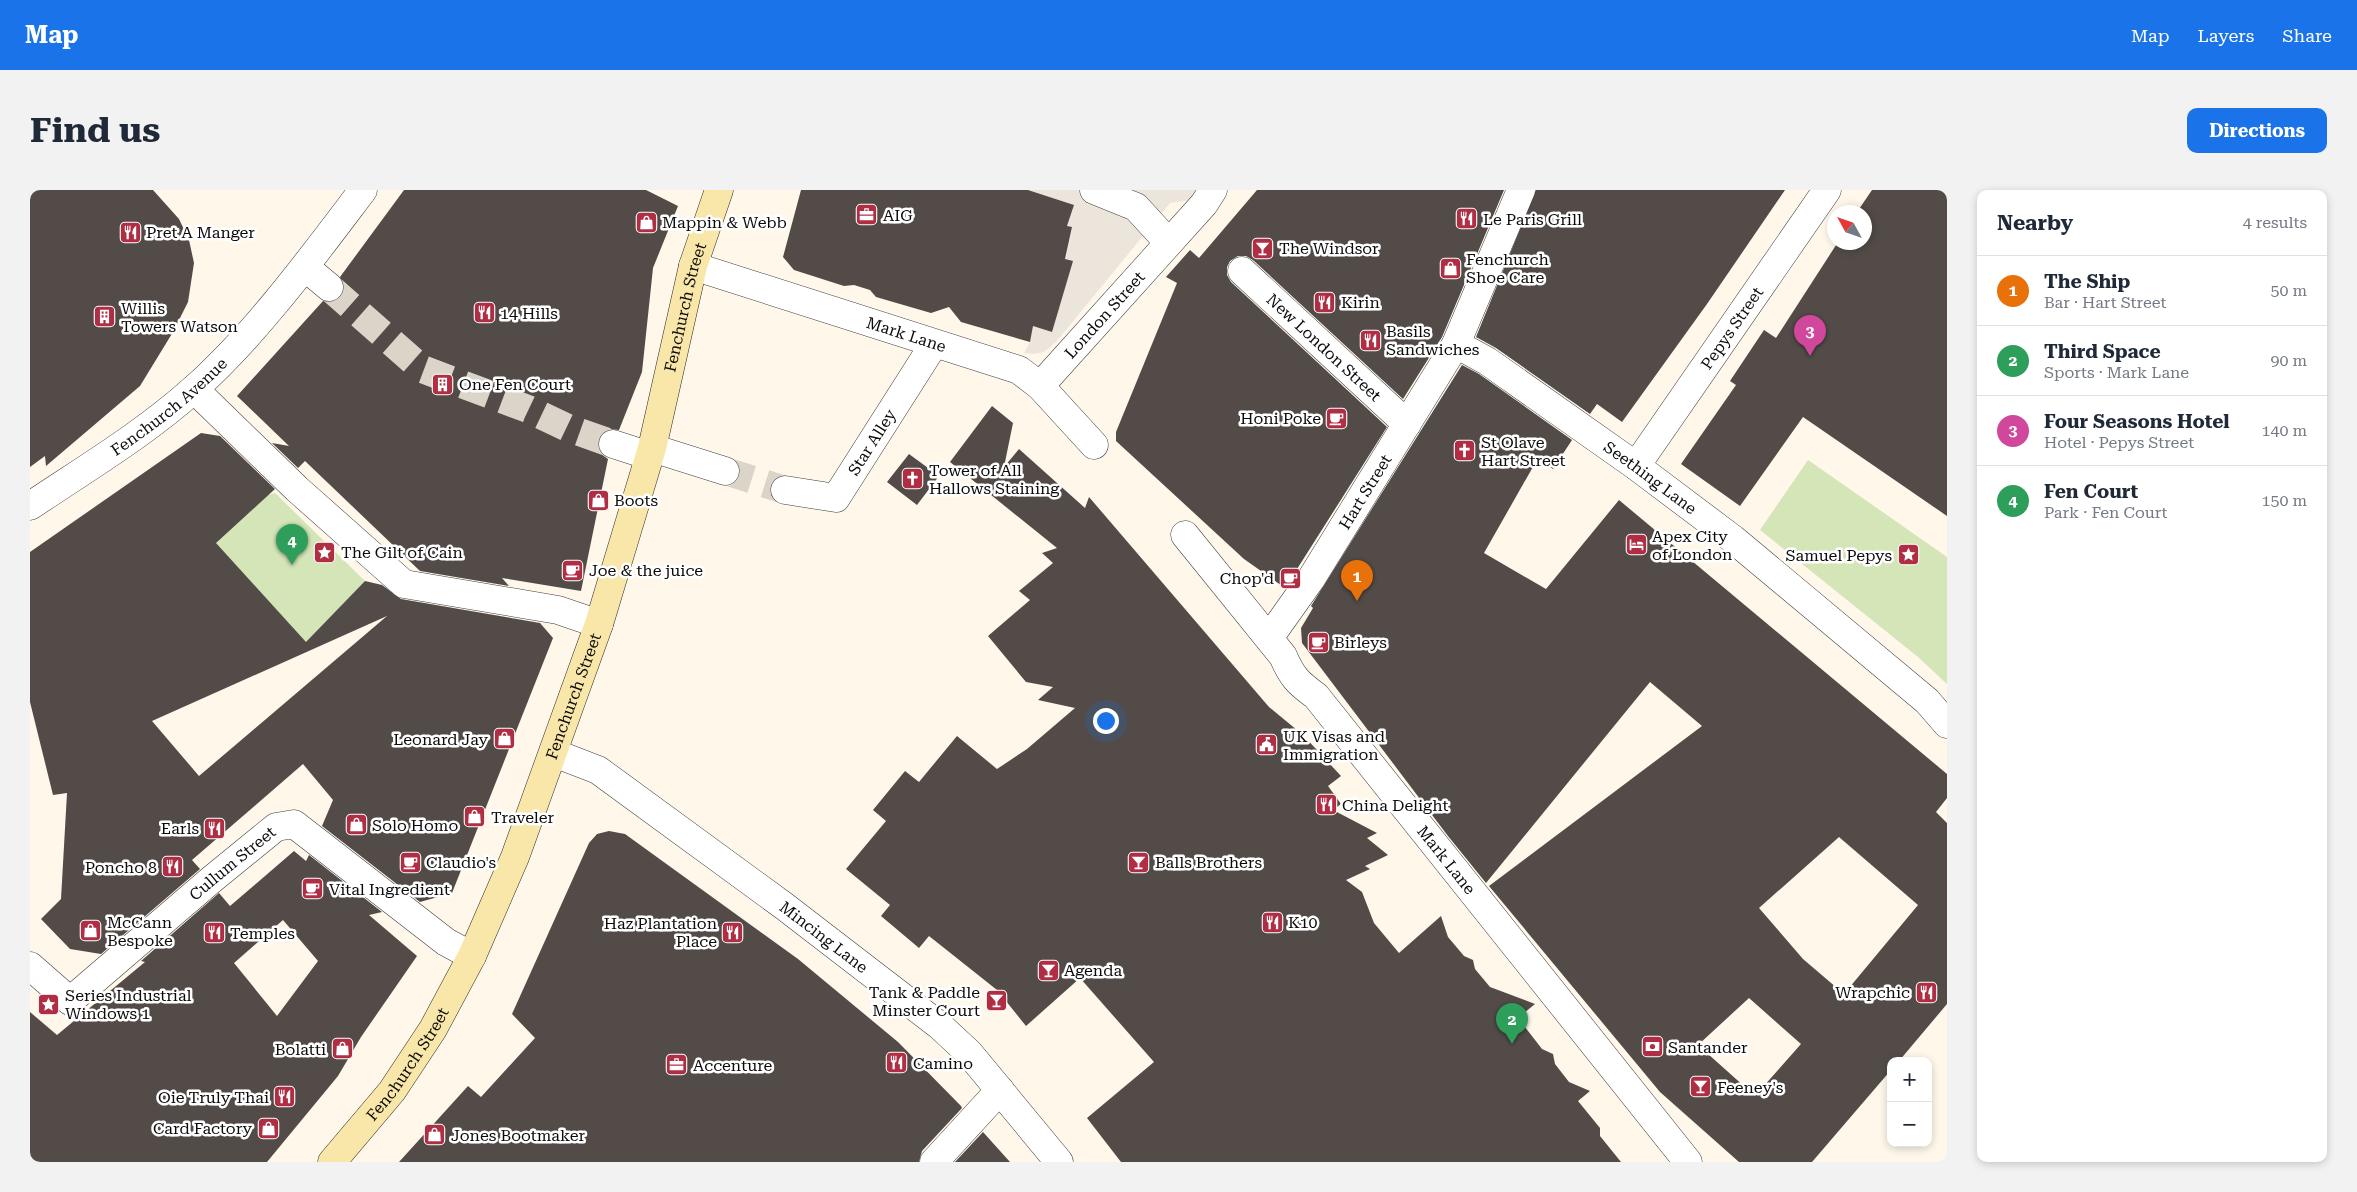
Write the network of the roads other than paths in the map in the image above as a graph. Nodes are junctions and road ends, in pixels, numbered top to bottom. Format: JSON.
{"nodes":[{"id":1,"x":363,"y":190,"type":"edge"},
{"id":2,"x":719,"y":190,"type":"edge"},
{"id":3,"x":1094,"y":190,"type":"edge"},
{"id":4,"x":1213,"y":190,"type":"edge"},
{"id":5,"x":1521,"y":190,"type":"edge"},
{"id":6,"x":1827,"y":190,"type":"edge"},
{"id":7,"x":1176,"y":233,"type":"junction"},
{"id":8,"x":305,"y":266,"type":"junction"},
{"id":9,"x":693,"y":266,"type":"junction"},
{"id":10,"x":1242,"y":271,"type":"dead end"},
{"id":11,"x":329,"y":287,"type":"tunnel mouth"},
{"id":12,"x":934,"y":344,"type":"junction"},
{"id":13,"x":1456,"y":344,"type":"junction"},
{"id":14,"x":1040,"y":386,"type":"junction"},
{"id":15,"x":194,"y":389,"type":"junction"},
{"id":16,"x":1407,"y":424,"type":"junction"},
{"id":17,"x":613,"y":444,"type":"tunnel mouth"},
{"id":18,"x":1094,"y":445,"type":"dead end"},
{"id":19,"x":651,"y":452,"type":"junction"},
{"id":20,"x":1636,"y":466,"type":"junction"},
{"id":21,"x":724,"y":471,"type":"tunnel mouth"},
{"id":22,"x":785,"y":490,"type":"tunnel mouth"},
{"id":23,"x":30,"y":506,"type":"edge"},
{"id":24,"x":1185,"y":535,"type":"dead end"},
{"id":25,"x":599,"y":624,"type":"junction"},
{"id":26,"x":1269,"y":638,"type":"junction"},
{"id":27,"x":1947,"y":724,"type":"edge"},
{"id":28,"x":554,"y":753,"type":"junction"},
{"id":29,"x":472,"y":956,"type":"junction"},
{"id":30,"x":30,"y":966,"type":"edge"},
{"id":31,"x":1000,"y":1090,"type":"junction"},
{"id":32,"x":332,"y":1162,"type":"edge"},
{"id":33,"x":934,"y":1162,"type":"edge"},
{"id":34,"x":1059,"y":1162,"type":"edge"},
{"id":35,"x":1688,"y":1162,"type":"edge"}],
"edges":[{"from":1,"to":8,"type":"street","name":"Fenchurch Avenue"},
{"from":2,"to":9,"type":"street","name":"Fenchurch Street"},
{"from":3,"to":7,"type":"street"},
{"from":4,"to":7,"type":"street","name":"London Street"},
{"from":5,"to":13,"type":"street","name":"Hart Street"},
{"from":6,"to":20,"type":"street","name":"Pepys Street"},
{"from":7,"to":14,"type":"street","name":"London Street"},
{"from":8,"to":11,"type":"street"},
{"from":8,"to":15,"type":"street","name":"Fenchurch Avenue"},
{"from":9,"to":12,"type":"street","name":"Mark Lane"},
{"from":9,"to":19,"type":"street","name":"Fenchurch Street"},
{"from":10,"to":16,"type":"street","name":"New London Street"},
{"from":12,"to":14,"type":"street","name":"Mark Lane"},
{"from":12,"to":22,"type":"street","name":"Star Alley"},
{"from":13,"to":16,"type":"street","name":"Hart Street"},
{"from":13,"to":20,"type":"street","name":"Seething Lane"},
{"from":14,"to":18,"type":"street","name":"Mark Lane"},
{"from":15,"to":23,"type":"street","name":"Fenchurch Avenue"},
{"from":15,"to":25,"type":"street"},
{"from":16,"to":26,"type":"street","name":"Hart Street"},
{"from":17,"to":19,"type":"street"},
{"from":19,"to":21,"type":"street"},
{"from":19,"to":25,"type":"street","name":"Fenchurch Street"},
{"from":20,"to":27,"type":"street","name":"Seething Lane"},
{"from":24,"to":26,"type":"street","name":"Mark Lane"},
{"from":25,"to":28,"type":"street","name":"Fenchurch Street"},
{"from":26,"to":35,"type":"street","name":"Mark Lane"},
{"from":28,"to":29,"type":"street","name":"Fenchurch Street"},
{"from":28,"to":31,"type":"street","name":"Mincing Lane"},
{"from":29,"to":30,"type":"street","name":"Cullum Street"},
{"from":29,"to":32,"type":"street","name":"Fenchurch Street"},
{"from":31,"to":33,"type":"street"},
{"from":31,"to":34,"type":"street","name":"Mincing Lane"}]}
